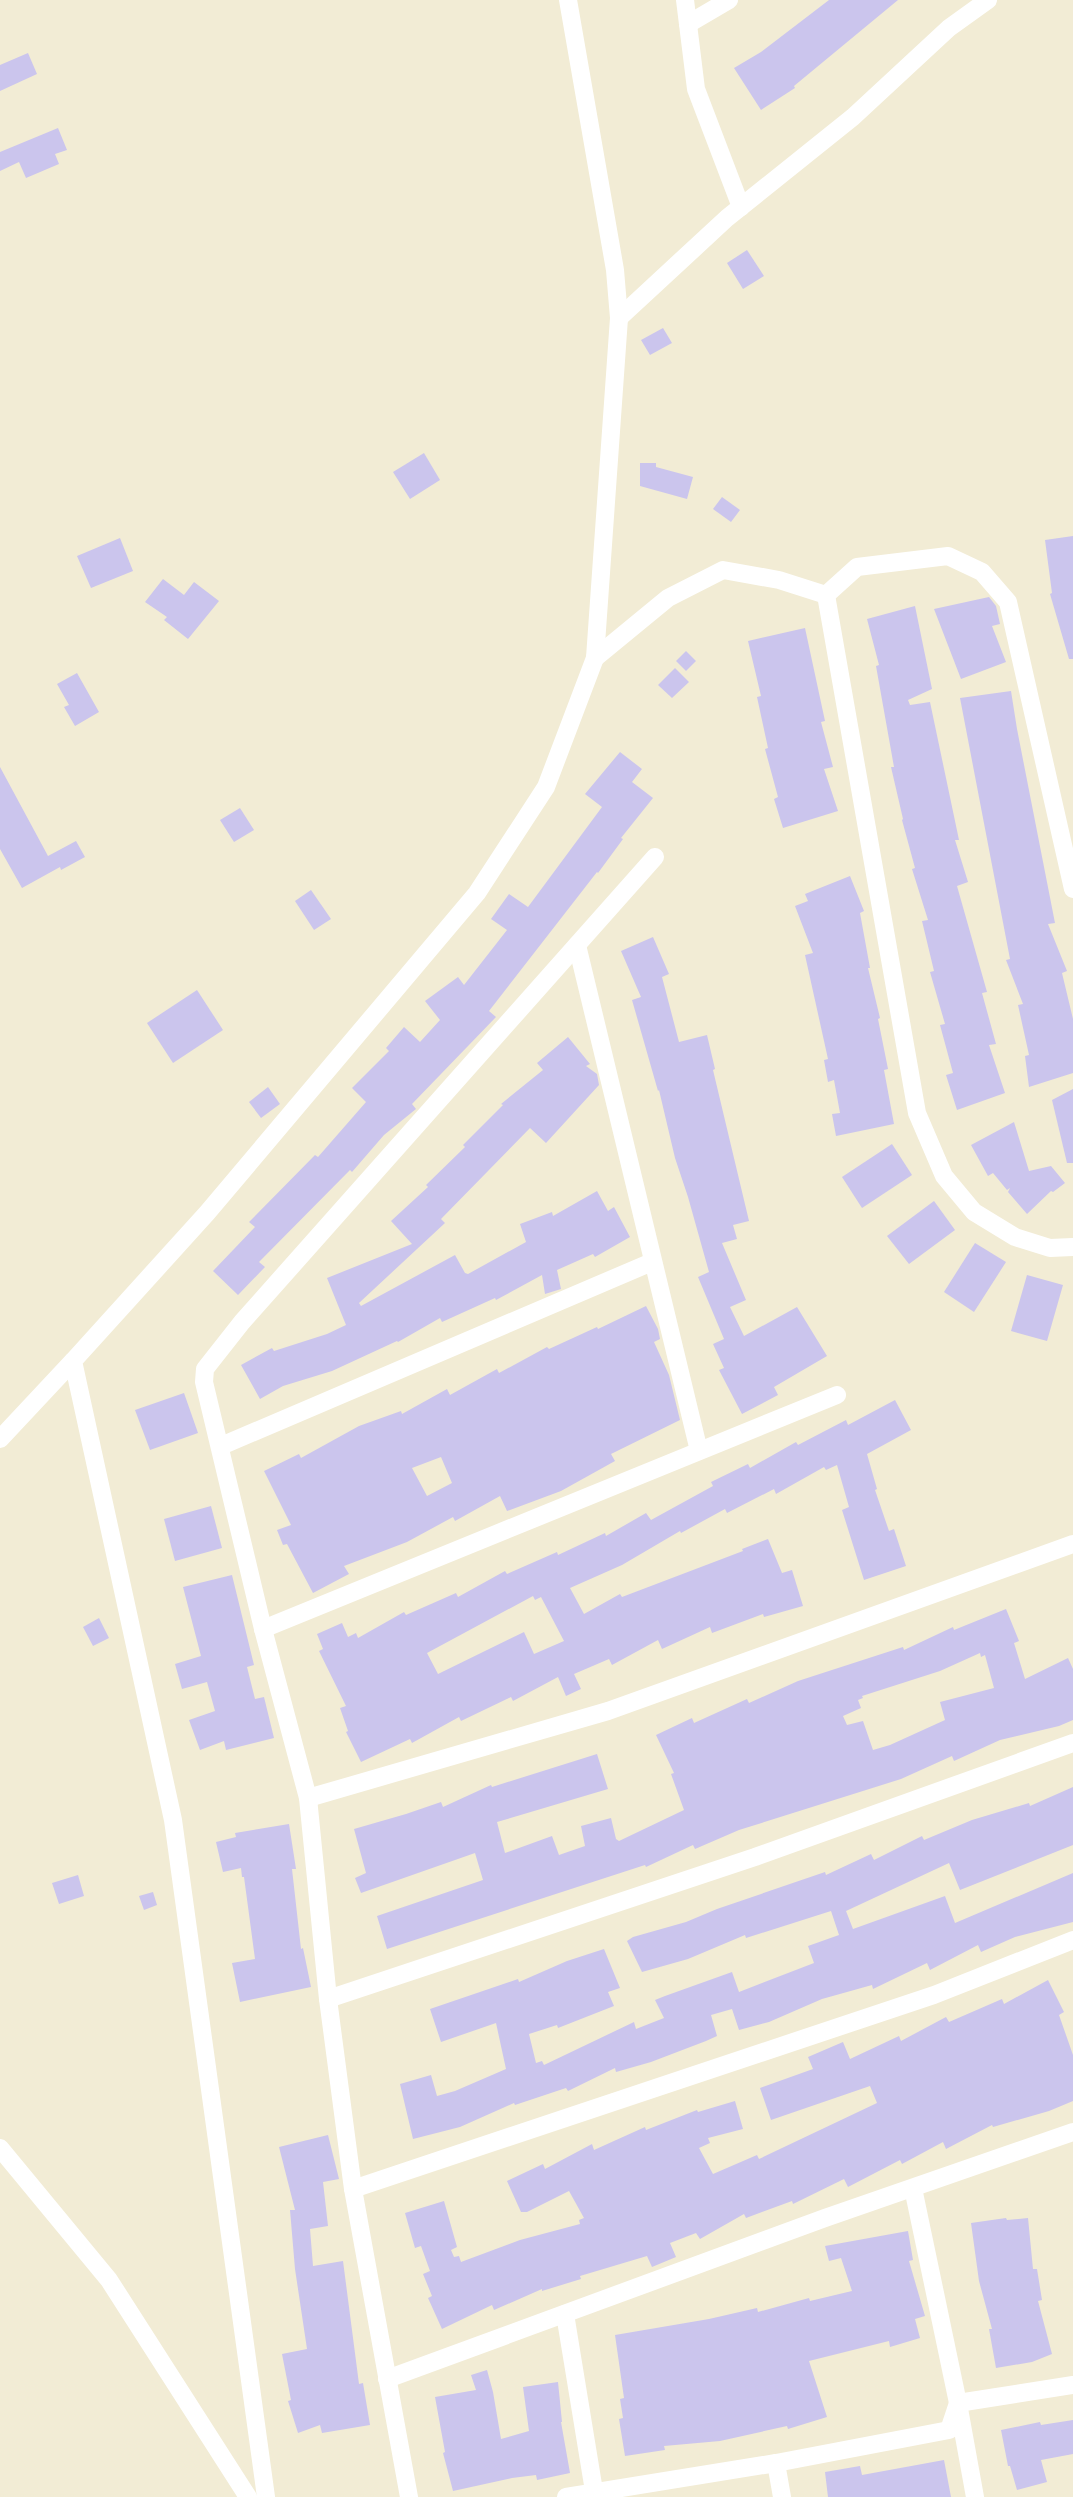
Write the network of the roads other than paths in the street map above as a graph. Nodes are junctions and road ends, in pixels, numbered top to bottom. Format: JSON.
{"nodes":[{"id":1,"x":568,"y":0,"type":"edge"},
{"id":2,"x":685,"y":0,"type":"edge"},
{"id":3,"x":729,"y":0,"type":"edge"},
{"id":4,"x":988,"y":0,"type":"edge"},
{"id":5,"x":688,"y":24,"type":"junction"},
{"id":6,"x":741,"y":207,"type":"junction"},
{"id":7,"x":619,"y":318,"type":"junction"},
{"id":8,"x":826,"y":595,"type":"junction"},
{"id":9,"x":595,"y":658,"type":"junction"},
{"id":10,"x":656,"y":857,"type":"dead end"},
{"id":11,"x":1073,"y":889,"type":"edge"},
{"id":12,"x":577,"y":945,"type":"junction"},
{"id":13,"x":1073,"y":1247,"type":"edge"},
{"id":14,"x":652,"y":1262,"type":"junction"},
{"id":15,"x":73,"y":1361,"type":"junction"},
{"id":16,"x":837,"y":1395,"type":"dead end"},
{"id":17,"x":0,"y":1439,"type":"edge"},
{"id":18,"x":221,"y":1446,"type":"junction"},
{"id":19,"x":699,"y":1451,"type":"junction"},
{"id":20,"x":1073,"y":1544,"type":"edge"},
{"id":21,"x":263,"y":1629,"type":"junction"},
{"id":22,"x":1073,"y":1743,"type":"edge"},
{"id":23,"x":308,"y":1798,"type":"junction"},
{"id":24,"x":1073,"y":1940,"type":"edge"},
{"id":25,"x":328,"y":1999,"type":"junction"},
{"id":26,"x":1073,"y":2132,"type":"edge"},
{"id":27,"x":0,"y":2148,"type":"edge"},
{"id":28,"x":913,"y":2188,"type":"junction"},
{"id":29,"x":353,"y":2189,"type":"junction"},
{"id":30,"x":565,"y":2314,"type":"junction"},
{"id":31,"x":387,"y":2379,"type":"junction"},
{"id":32,"x":1073,"y":2385,"type":"edge"},
{"id":33,"x":958,"y":2403,"type":"junction"},
{"id":34,"x":776,"y":2463,"type":"junction"},
{"id":35,"x":595,"y":2494,"type":"edge"},
{"id":36,"x":248,"y":2497,"type":"edge"},
{"id":37,"x":266,"y":2497,"type":"edge"},
{"id":38,"x":409,"y":2497,"type":"edge"},
{"id":39,"x":566,"y":2497,"type":"edge"},
{"id":40,"x":782,"y":2497,"type":"edge"},
{"id":41,"x":975,"y":2497,"type":"edge"}],
"edges":[{"from":1,"to":7,"type":"street"},
{"from":2,"to":5,"type":"street"},
{"from":3,"to":5,"type":"street"},
{"from":4,"to":6,"type":"street"},
{"from":5,"to":6,"type":"street"},
{"from":6,"to":7,"type":"street"},
{"from":7,"to":9,"type":"street"},
{"from":8,"to":9,"type":"street"},
{"from":8,"to":11,"type":"street"},
{"from":8,"to":13,"type":"street"},
{"from":9,"to":15,"type":"street"},
{"from":10,"to":12,"type":"street"},
{"from":12,"to":14,"type":"street"},
{"from":12,"to":18,"type":"street"},
{"from":14,"to":18,"type":"street"},
{"from":14,"to":19,"type":"street"},
{"from":15,"to":17,"type":"street"},
{"from":15,"to":37,"type":"street"},
{"from":16,"to":19,"type":"street"},
{"from":18,"to":21,"type":"street"},
{"from":19,"to":21,"type":"street"},
{"from":20,"to":23,"type":"street"},
{"from":21,"to":23,"type":"street"},
{"from":22,"to":25,"type":"street"},
{"from":23,"to":25,"type":"street"},
{"from":24,"to":29,"type":"street"},
{"from":25,"to":29,"type":"street"},
{"from":26,"to":28,"type":"street"},
{"from":27,"to":36,"type":"street"},
{"from":28,"to":30,"type":"street"},
{"from":28,"to":33,"type":"street"},
{"from":29,"to":31,"type":"street"},
{"from":30,"to":31,"type":"street"},
{"from":30,"to":35,"type":"street"},
{"from":31,"to":38,"type":"street"},
{"from":32,"to":33,"type":"street"},
{"from":33,"to":34,"type":"street"},
{"from":33,"to":41,"type":"street"},
{"from":34,"to":35,"type":"street"},
{"from":34,"to":40,"type":"street"},
{"from":35,"to":39,"type":"street"}]}
